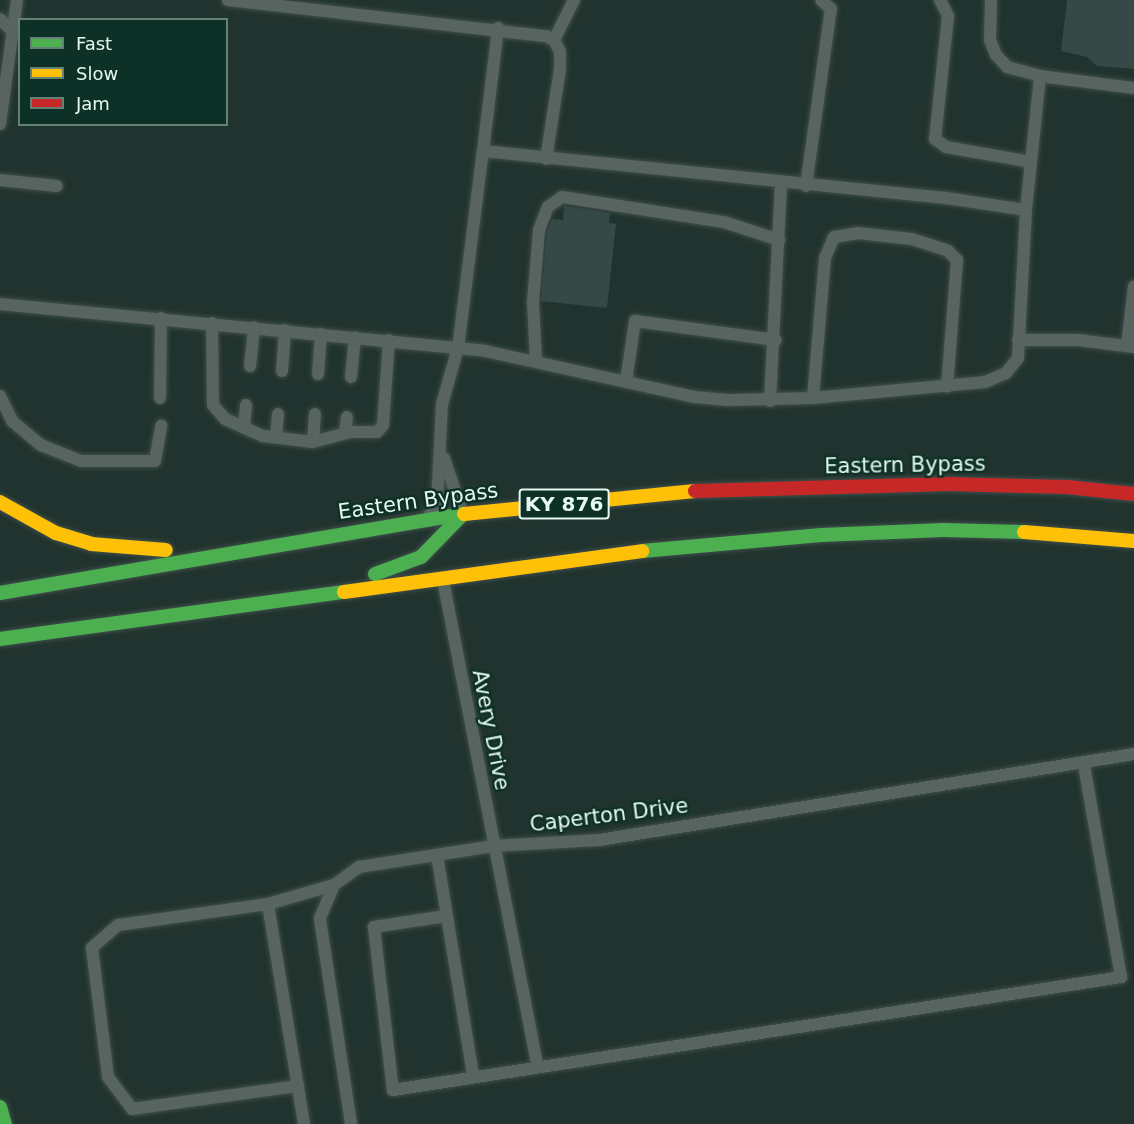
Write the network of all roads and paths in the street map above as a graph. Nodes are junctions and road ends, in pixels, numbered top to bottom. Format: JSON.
{"nodes":[{"id":1,"x":17,"y":0,"type":"edge"},
{"id":2,"x":228,"y":0,"type":"edge"},
{"id":3,"x":574,"y":0,"type":"edge"},
{"id":4,"x":821,"y":0,"type":"edge"},
{"id":5,"x":940,"y":0,"type":"edge"},
{"id":6,"x":991,"y":0,"type":"edge"},
{"id":7,"x":0,"y":19,"type":"edge"},
{"id":8,"x":498,"y":28,"type":"junction"},
{"id":9,"x":13,"y":32,"type":"junction"},
{"id":10,"x":554,"y":40,"type":"junction"},
{"id":11,"x":1040,"y":76,"type":"junction"},
{"id":12,"x":1134,"y":88,"type":"edge"},
{"id":13,"x":0,"y":124,"type":"edge"},
{"id":14,"x":483,"y":152,"type":"junction"},
{"id":15,"x":546,"y":159,"type":"junction"},
{"id":16,"x":1031,"y":162,"type":"junction"},
{"id":17,"x":0,"y":180,"type":"edge"},
{"id":18,"x":781,"y":184,"type":"junction"},
{"id":19,"x":57,"y":186,"type":"dead end"},
{"id":20,"x":806,"y":186,"type":"junction"},
{"id":21,"x":1026,"y":210,"type":"junction"},
{"id":22,"x":779,"y":240,"type":"junction"},
{"id":23,"x":1134,"y":286,"type":"edge"},
{"id":24,"x":0,"y":304,"type":"edge"},
{"id":25,"x":161,"y":318,"type":"junction"},
{"id":26,"x":212,"y":323,"type":"junction"},
{"id":27,"x":254,"y":327,"type":"junction"},
{"id":28,"x":285,"y":330,"type":"junction"},
{"id":29,"x":321,"y":334,"type":"junction"},
{"id":30,"x":355,"y":337,"type":"junction"},
{"id":31,"x":389,"y":340,"type":"junction"},
{"id":32,"x":776,"y":340,"type":"junction"},
{"id":33,"x":1018,"y":340,"type":"junction"},
{"id":34,"x":1131,"y":346,"type":"edge"},
{"id":35,"x":458,"y":348,"type":"junction"},
{"id":36,"x":536,"y":361,"type":"junction"},
{"id":37,"x":250,"y":366,"type":"dead end"},
{"id":38,"x":282,"y":371,"type":"dead end"},
{"id":39,"x":318,"y":374,"type":"dead end"},
{"id":40,"x":351,"y":377,"type":"dead end"},
{"id":41,"x":626,"y":381,"type":"junction"},
{"id":42,"x":947,"y":387,"type":"junction"},
{"id":43,"x":0,"y":396,"type":"edge"},
{"id":44,"x":160,"y":398,"type":"dead end"},
{"id":45,"x":813,"y":398,"type":"junction"},
{"id":46,"x":770,"y":401,"type":"junction"},
{"id":47,"x":246,"y":405,"type":"dead end"},
{"id":48,"x":278,"y":414,"type":"dead end"},
{"id":49,"x":315,"y":414,"type":"dead end"},
{"id":50,"x":347,"y":417,"type":"dead end"},
{"id":51,"x":160,"y":426,"type":"dead end"},
{"id":52,"x":244,"y":428,"type":"junction"},
{"id":53,"x":345,"y":433,"type":"junction"},
{"id":54,"x":276,"y":437,"type":"junction"},
{"id":55,"x":313,"y":442,"type":"junction"},
{"id":56,"x":442,"y":451,"type":"junction"},
{"id":57,"x":1134,"y":494,"type":"edge"},
{"id":58,"x":0,"y":502,"type":"edge"},
{"id":59,"x":463,"y":514,"type":"junction"},
{"id":60,"x":427,"y":519,"type":"junction"},
{"id":61,"x":1134,"y":540,"type":"edge"},
{"id":62,"x":209,"y":554,"type":"junction"},
{"id":63,"x":443,"y":579,"type":"junction"},
{"id":64,"x":0,"y":593,"type":"edge"},
{"id":65,"x":266,"y":603,"type":"junction"},
{"id":66,"x":0,"y":639,"type":"edge"},
{"id":67,"x":1134,"y":754,"type":"edge"},
{"id":68,"x":1084,"y":764,"type":"junction"},
{"id":69,"x":493,"y":846,"type":"junction"},
{"id":70,"x":437,"y":855,"type":"junction"},
{"id":71,"x":334,"y":885,"type":"junction"},
{"id":72,"x":268,"y":904,"type":"junction"},
{"id":73,"x":446,"y":916,"type":"junction"},
{"id":74,"x":537,"y":1065,"type":"junction"},
{"id":75,"x":472,"y":1076,"type":"junction"},
{"id":76,"x":298,"y":1086,"type":"junction"},
{"id":77,"x":0,"y":1107,"type":"edge"},
{"id":78,"x":5,"y":1124,"type":"edge"},
{"id":79,"x":304,"y":1124,"type":"edge"},
{"id":80,"x":351,"y":1124,"type":"edge"}],
"edges":[{"from":1,"to":9,"type":"lane"},
{"from":2,"to":8,"type":"lane"},
{"from":3,"to":10,"type":"lane"},
{"from":4,"to":20,"type":"lane"},
{"from":5,"to":16,"type":"lane"},
{"from":6,"to":11,"type":"lane"},
{"from":7,"to":9,"type":"lane"},
{"from":8,"to":10,"type":"lane"},
{"from":8,"to":14,"type":"lane"},
{"from":9,"to":13,"type":"lane"},
{"from":10,"to":15,"type":"lane"},
{"from":11,"to":12,"type":"lane"},
{"from":11,"to":16,"type":"lane"},
{"from":14,"to":15,"type":"lane"},
{"from":14,"to":35,"type":"lane"},
{"from":15,"to":18,"type":"lane"},
{"from":16,"to":21,"type":"lane"},
{"from":17,"to":19,"type":"lane"},
{"from":18,"to":20,"type":"lane"},
{"from":18,"to":22,"type":"lane"},
{"from":20,"to":21,"type":"lane"},
{"from":21,"to":33,"type":"lane"},
{"from":22,"to":32,"type":"lane"},
{"from":22,"to":36,"type":"lane"},
{"from":23,"to":34,"type":"lane"},
{"from":24,"to":25,"type":"lane"},
{"from":25,"to":26,"type":"lane"},
{"from":25,"to":44,"type":"lane"},
{"from":26,"to":27,"type":"lane"},
{"from":26,"to":52,"type":"lane"},
{"from":27,"to":28,"type":"lane"},
{"from":27,"to":37,"type":"lane"},
{"from":28,"to":29,"type":"lane"},
{"from":28,"to":38,"type":"lane"},
{"from":29,"to":30,"type":"lane"},
{"from":29,"to":39,"type":"lane"},
{"from":30,"to":31,"type":"lane"},
{"from":30,"to":40,"type":"lane"},
{"from":31,"to":35,"type":"lane"},
{"from":31,"to":53,"type":"lane"},
{"from":32,"to":41,"type":"lane"},
{"from":32,"to":46,"type":"lane"},
{"from":33,"to":34,"type":"lane"},
{"from":33,"to":42,"type":"lane"},
{"from":35,"to":36,"type":"lane"},
{"from":35,"to":56,"type":"lane"},
{"from":36,"to":41,"type":"lane"},
{"from":41,"to":46,"type":"lane"},
{"from":42,"to":45,"type":"lane"},
{"from":42,"to":45,"type":"lane"},
{"from":43,"to":51,"type":"lane"},
{"from":45,"to":46,"type":"lane"},
{"from":47,"to":52,"type":"lane"},
{"from":48,"to":54,"type":"lane"},
{"from":49,"to":55,"type":"lane"},
{"from":50,"to":53,"type":"lane"},
{"from":52,"to":54,"type":"lane"},
{"from":53,"to":55,"type":"lane"},
{"from":54,"to":55,"type":"lane"},
{"from":56,"to":59,"type":"lane"},
{"from":56,"to":60,"type":"lane"},
{"from":57,"to":59,"type":"main road","name":"Eastern Bypass","number":"KY 876"},
{"from":58,"to":62,"type":"main road"},
{"from":59,"to":60,"type":"main road","name":"Eastern Bypass","number":"KY 876"},
{"from":59,"to":65,"type":"main road"},
{"from":60,"to":62,"type":"main road","name":"Eastern Bypass","number":"KY 876"},
{"from":61,"to":63,"type":"main road"},
{"from":62,"to":64,"type":"main road","name":"Eastern Bypass","number":"KY 876"},
{"from":63,"to":65,"type":"main road"},
{"from":63,"to":69,"type":"lane","name":"Avery Drive"},
{"from":65,"to":66,"type":"main road"},
{"from":67,"to":68,"type":"lane","name":"Caperton Drive"},
{"from":68,"to":69,"type":"lane","name":"Caperton Drive"},
{"from":68,"to":74,"type":"lane"},
{"from":69,"to":70,"type":"lane","name":"Caperton Drive"},
{"from":69,"to":74,"type":"lane","name":"Avery Drive"},
{"from":70,"to":71,"type":"lane","name":"Caperton Drive"},
{"from":70,"to":73,"type":"lane"},
{"from":71,"to":72,"type":"lane"},
{"from":71,"to":80,"type":"lane"},
{"from":72,"to":76,"type":"lane"},
{"from":72,"to":76,"type":"lane"},
{"from":73,"to":75,"type":"lane"},
{"from":73,"to":75,"type":"lane"},
{"from":74,"to":75,"type":"lane"},
{"from":76,"to":79,"type":"lane"},
{"from":77,"to":78,"type":"main road"}]}
